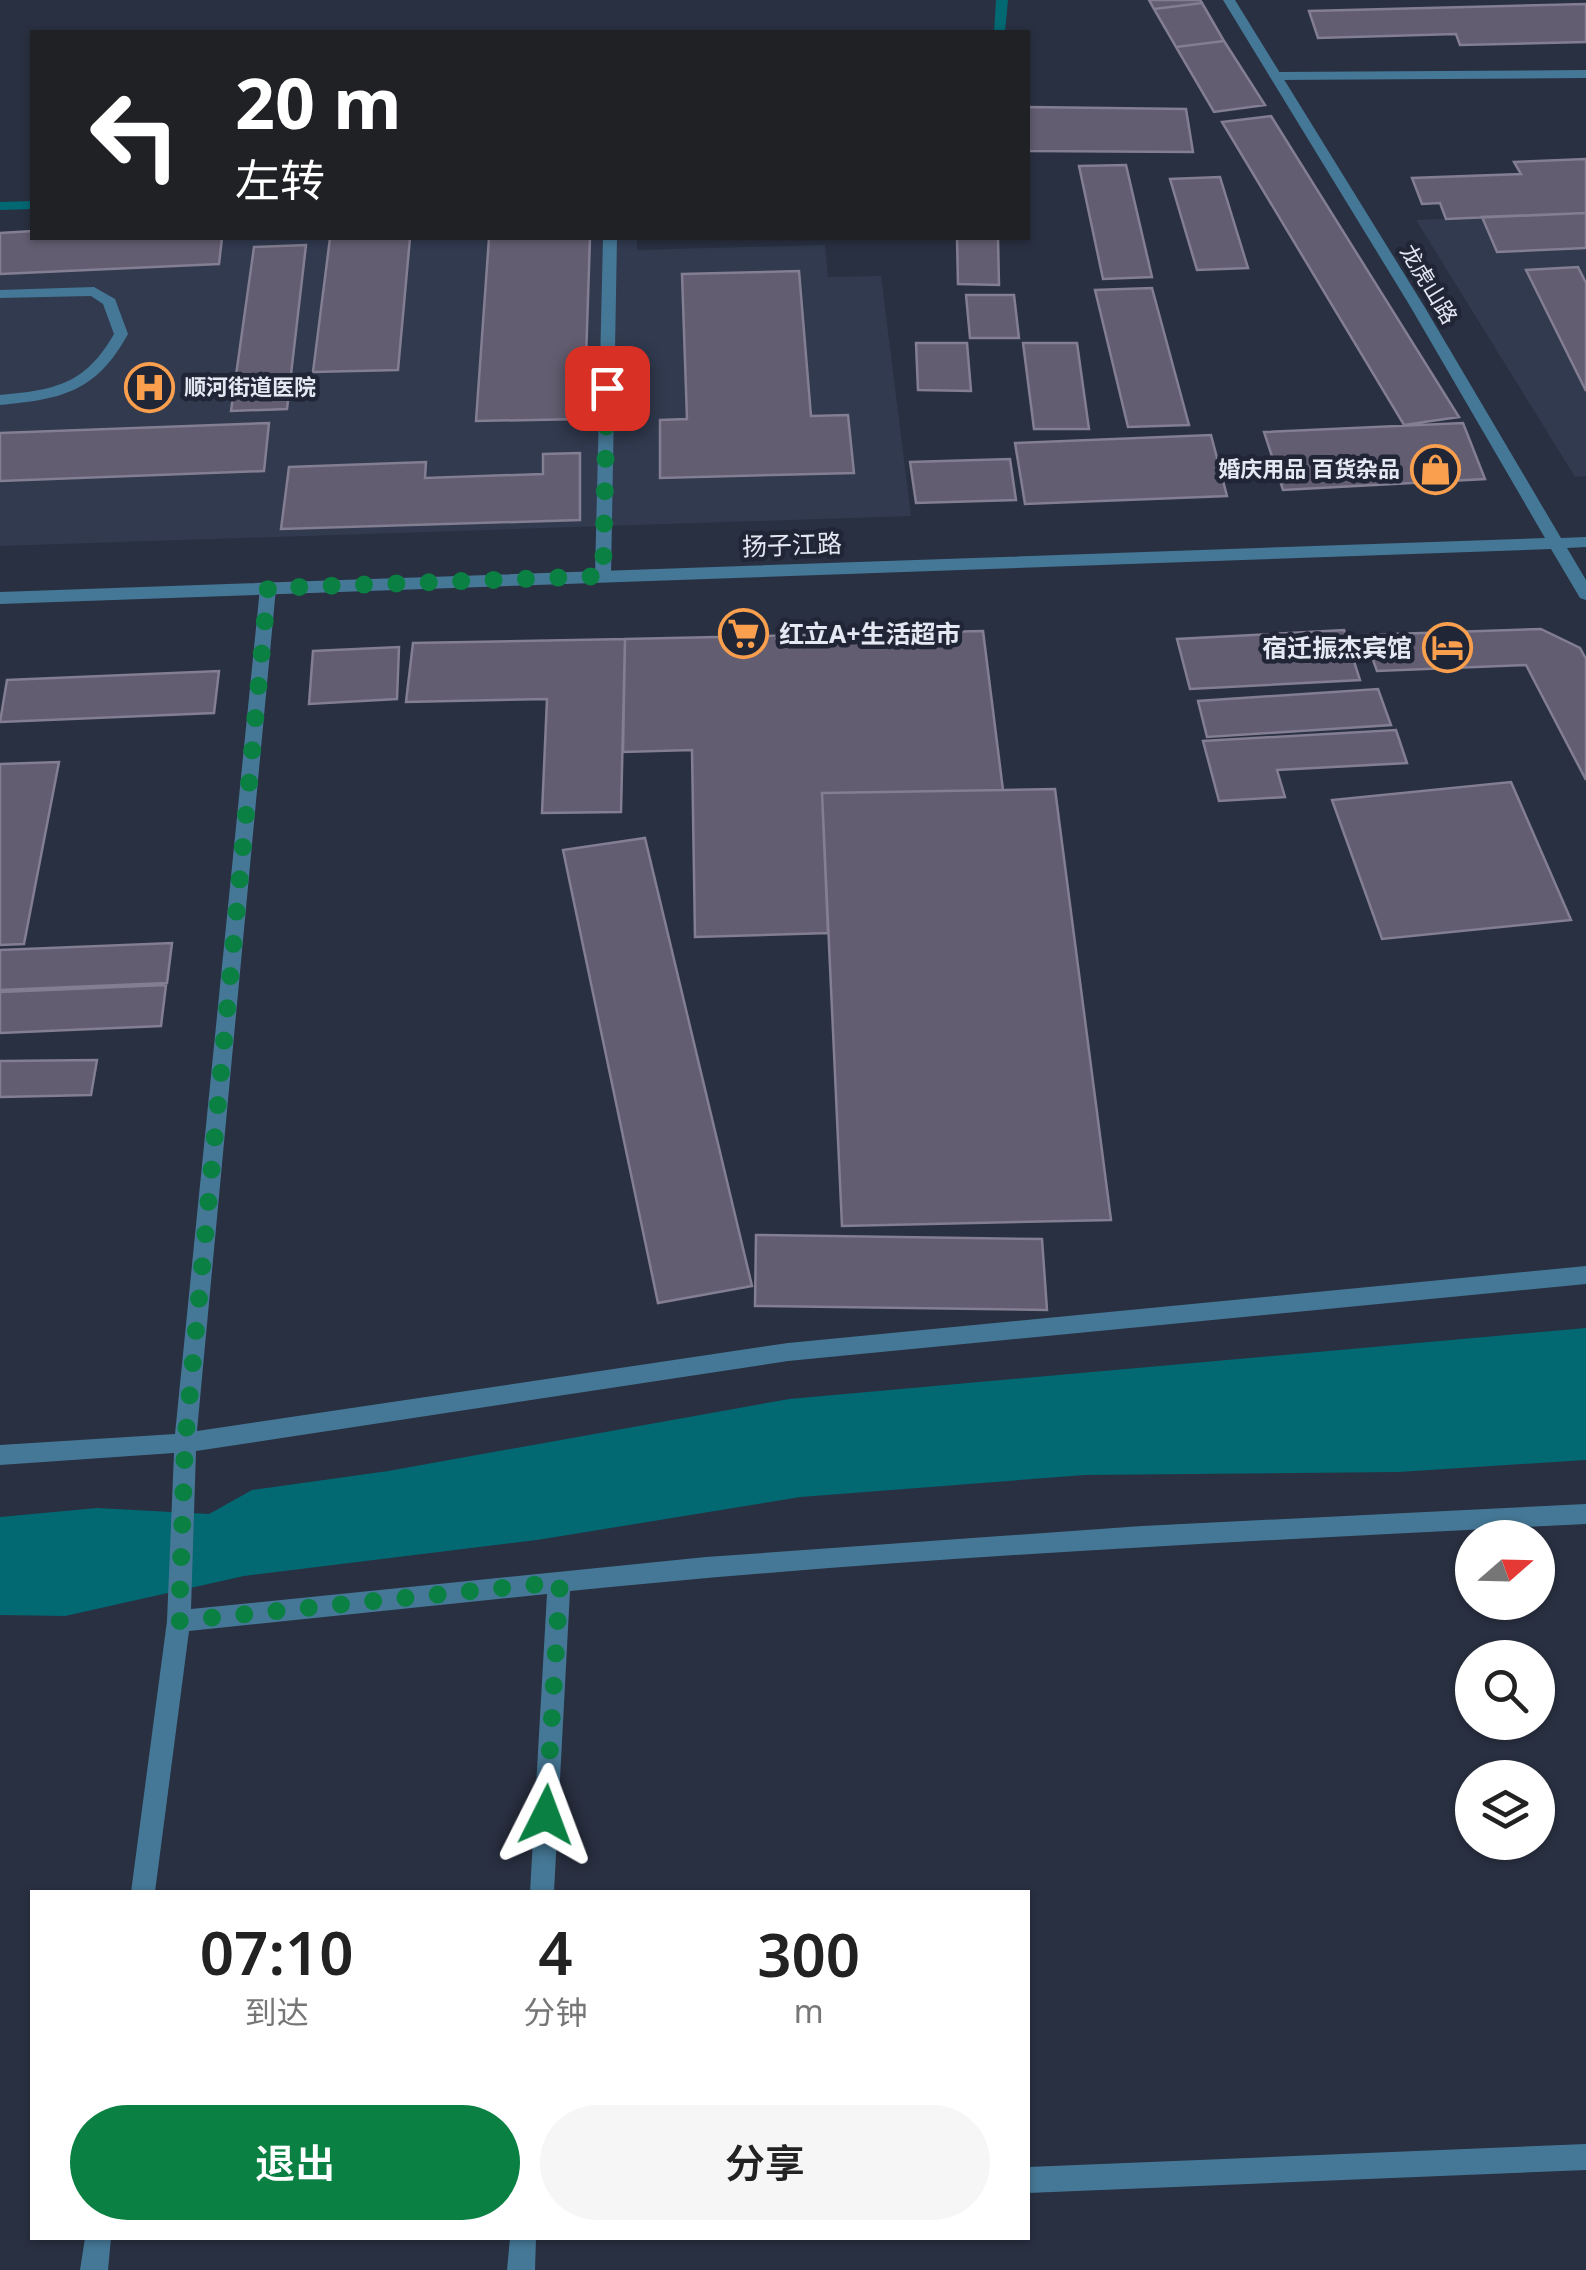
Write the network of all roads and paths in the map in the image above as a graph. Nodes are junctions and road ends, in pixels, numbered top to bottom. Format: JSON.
{"nodes":[{"id":1,"x":1229,"y":0,"type":"edge"},
{"id":2,"x":1586,"y":74,"type":"edge"},
{"id":3,"x":1276,"y":76,"type":"junction"},
{"id":4,"x":610,"y":240,"type":"edge"},
{"id":5,"x":0,"y":294,"type":"edge"},
{"id":6,"x":0,"y":400,"type":"edge"},
{"id":7,"x":1586,"y":542,"type":"edge"},
{"id":8,"x":1559,"y":543,"type":"junction"},
{"id":9,"x":603,"y":576,"type":"junction"},
{"id":10,"x":268,"y":588,"type":"junction"},
{"id":11,"x":1586,"y":594,"type":"edge"},
{"id":12,"x":0,"y":598,"type":"edge"},
{"id":13,"x":1586,"y":1276,"type":"edge"},
{"id":14,"x":185,"y":1443,"type":"junction"},
{"id":15,"x":0,"y":1455,"type":"edge"},
{"id":16,"x":1586,"y":1514,"type":"edge"},
{"id":17,"x":560,"y":1582,"type":"junction"},
{"id":18,"x":179,"y":1621,"type":"junction"},
{"id":19,"x":143,"y":1890,"type":"edge"},
{"id":20,"x":542,"y":1890,"type":"edge"},
{"id":21,"x":1586,"y":2157,"type":"edge"},
{"id":22,"x":1030,"y":2180,"type":"edge"},
{"id":23,"x":98,"y":2240,"type":"edge"},
{"id":24,"x":523,"y":2240,"type":"edge"},
{"id":25,"x":94,"y":2270,"type":"edge"},
{"id":26,"x":521,"y":2270,"type":"edge"}],
"edges":[{"from":1,"to":3,"type":"street","name":"龙虎山路"},
{"from":2,"to":3,"type":"street"},
{"from":3,"to":8,"type":"street","name":"龙虎山路"},
{"from":4,"to":9,"type":"street"},
{"from":5,"to":6,"type":"street"},
{"from":7,"to":8,"type":"street","name":"扬子江路"},
{"from":8,"to":9,"type":"street","name":"扬子江路"},
{"from":8,"to":11,"type":"street","name":"龙虎山路"},
{"from":9,"to":10,"type":"street","name":"扬子江路"},
{"from":10,"to":12,"type":"street","name":"扬子江路"},
{"from":10,"to":14,"type":"street"},
{"from":13,"to":14,"type":"street"},
{"from":14,"to":15,"type":"street"},
{"from":14,"to":18,"type":"street"},
{"from":16,"to":17,"type":"street"},
{"from":17,"to":18,"type":"street"},
{"from":17,"to":20,"type":"street"},
{"from":18,"to":19,"type":"street"},
{"from":21,"to":22,"type":"street"},
{"from":23,"to":25,"type":"street"},
{"from":24,"to":26,"type":"street"}]}
